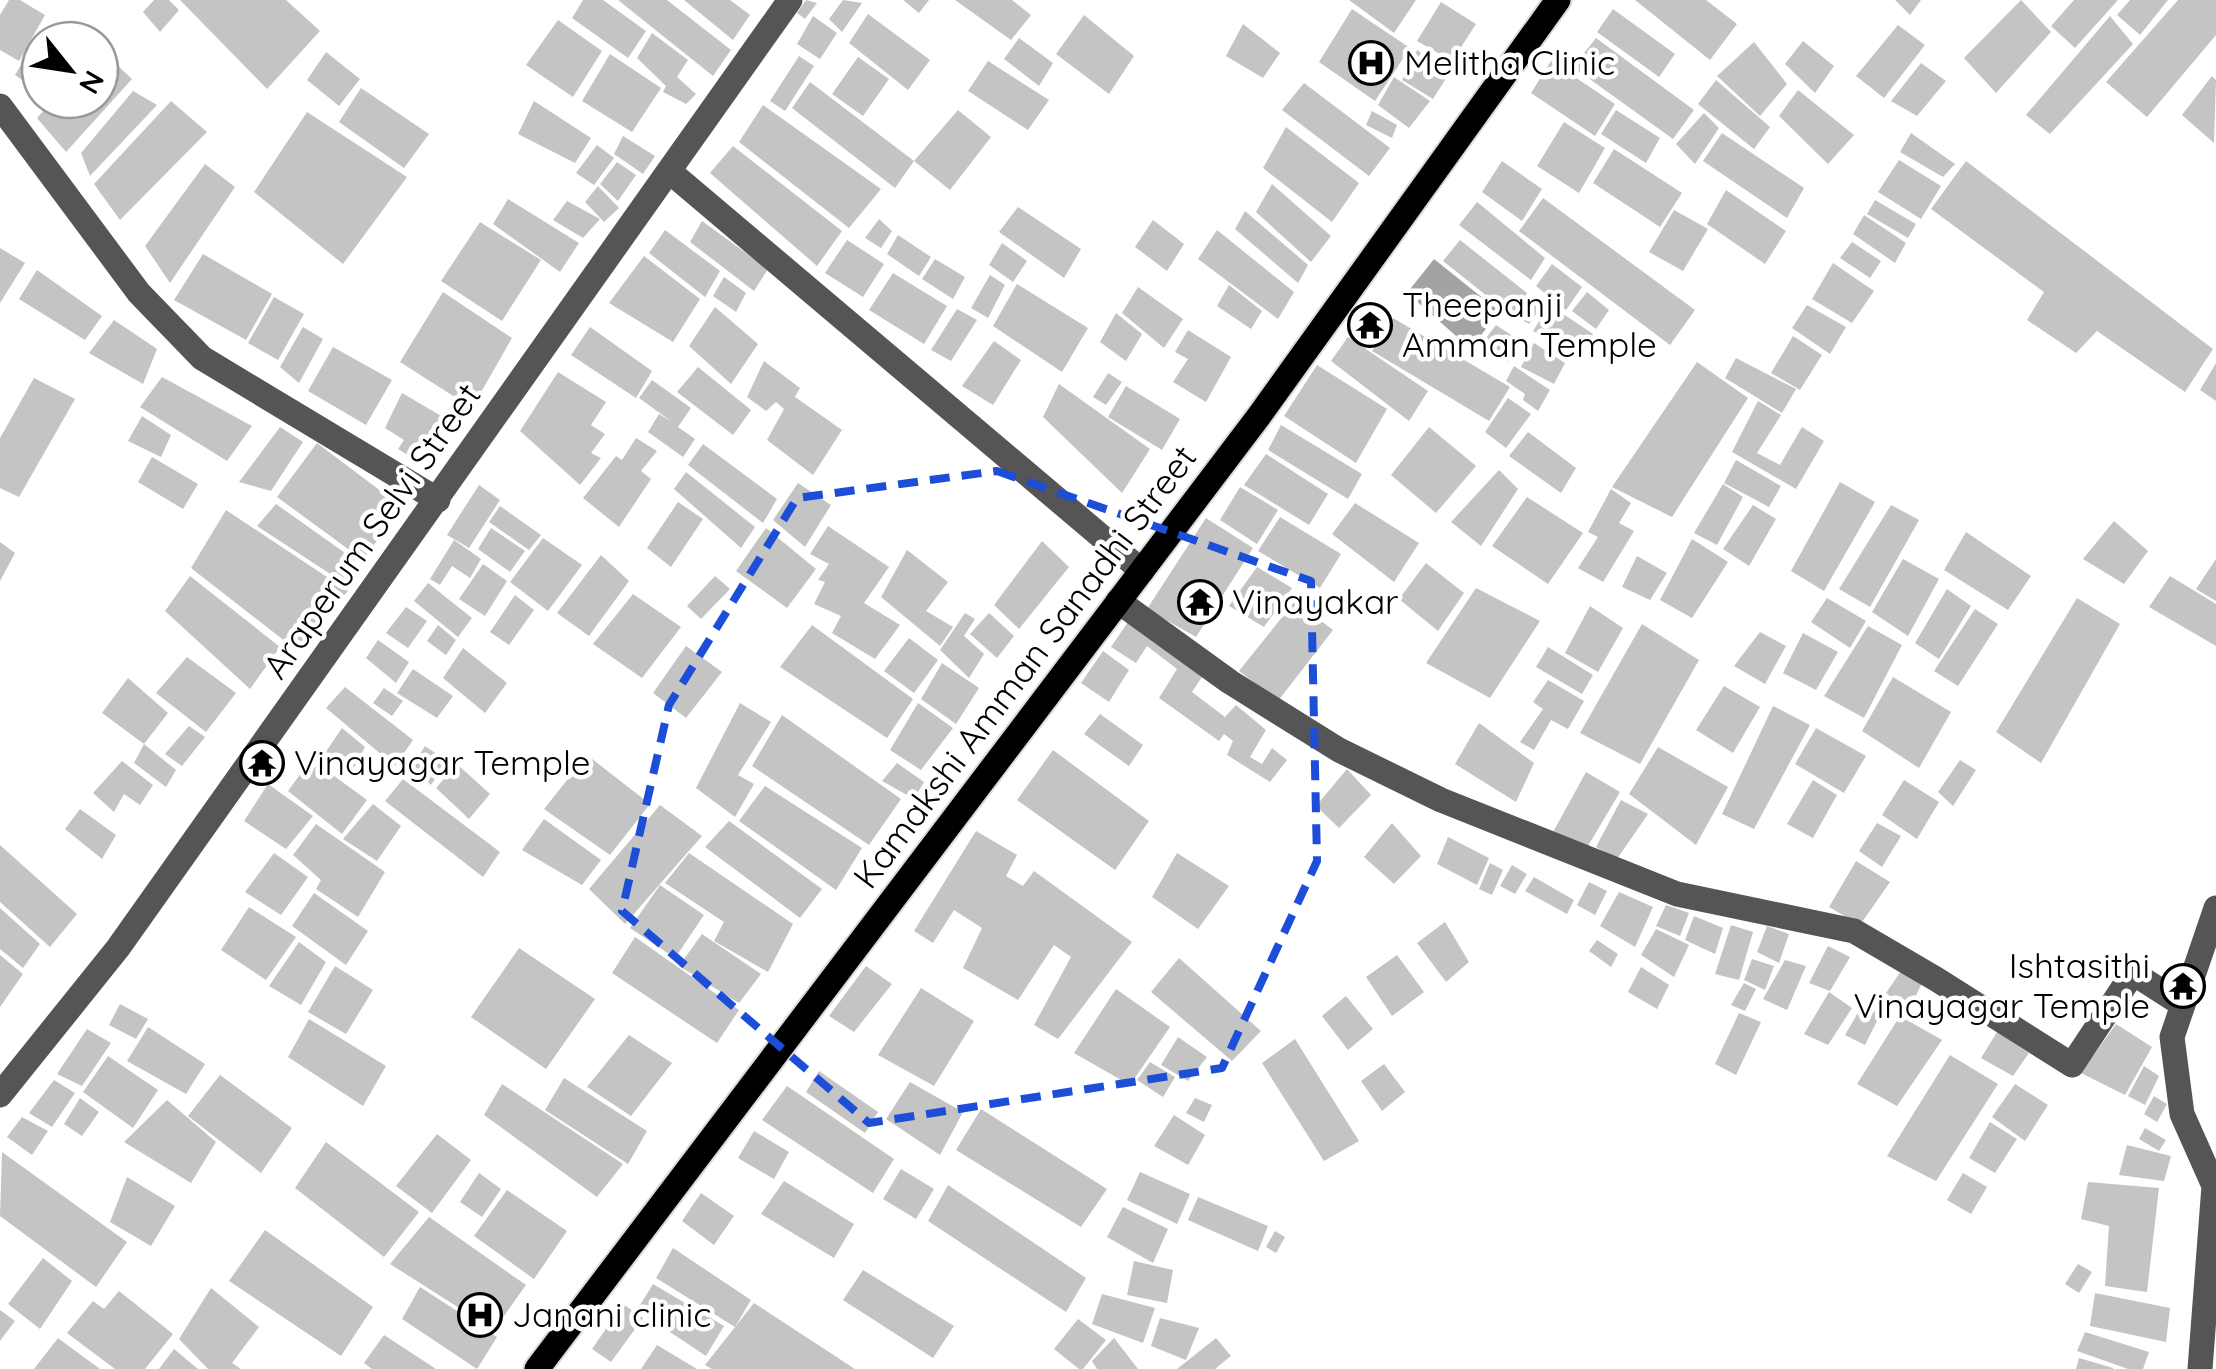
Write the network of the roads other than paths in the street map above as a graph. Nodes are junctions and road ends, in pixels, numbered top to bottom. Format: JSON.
{"nodes":[{"id":1,"x":790,"y":0,"type":"edge"},
{"id":2,"x":1558,"y":0,"type":"edge"},
{"id":3,"x":3,"y":122,"type":"edge"},
{"id":4,"x":670,"y":172,"type":"junction"},
{"id":5,"x":438,"y":500,"type":"junction"},
{"id":6,"x":1142,"y":571,"type":"junction"},
{"id":7,"x":1118,"y":602,"type":"junction"},
{"id":8,"x":2216,"y":908,"type":"edge"},
{"id":9,"x":2183,"y":1005,"type":"junction"},
{"id":10,"x":0,"y":1094,"type":"edge"},
{"id":11,"x":2215,"y":1186,"type":"edge"},
{"id":12,"x":538,"y":1369,"type":"edge"},
{"id":13,"x":2200,"y":1369,"type":"edge"}],
"edges":[{"from":1,"to":4,"type":"street","name":"Araperum Selvi Street"},
{"from":2,"to":6,"type":"main road","name":"Kamakshi Amman Sanadhi Street"},
{"from":3,"to":5,"type":"street"},
{"from":4,"to":5,"type":"street","name":"Araperum Selvi Street"},
{"from":4,"to":6,"type":"street"},
{"from":5,"to":10,"type":"street","name":"Araperum Selvi Street"},
{"from":6,"to":7,"type":"main road","name":"Kamakshi Amman Sanadhi Street"},
{"from":7,"to":9,"type":"street"},
{"from":7,"to":12,"type":"main road","name":"Kamakshi Amman Sanadhi Street"},
{"from":8,"to":9,"type":"street"},
{"from":9,"to":11,"type":"street"},
{"from":11,"to":13,"type":"street"}]}
